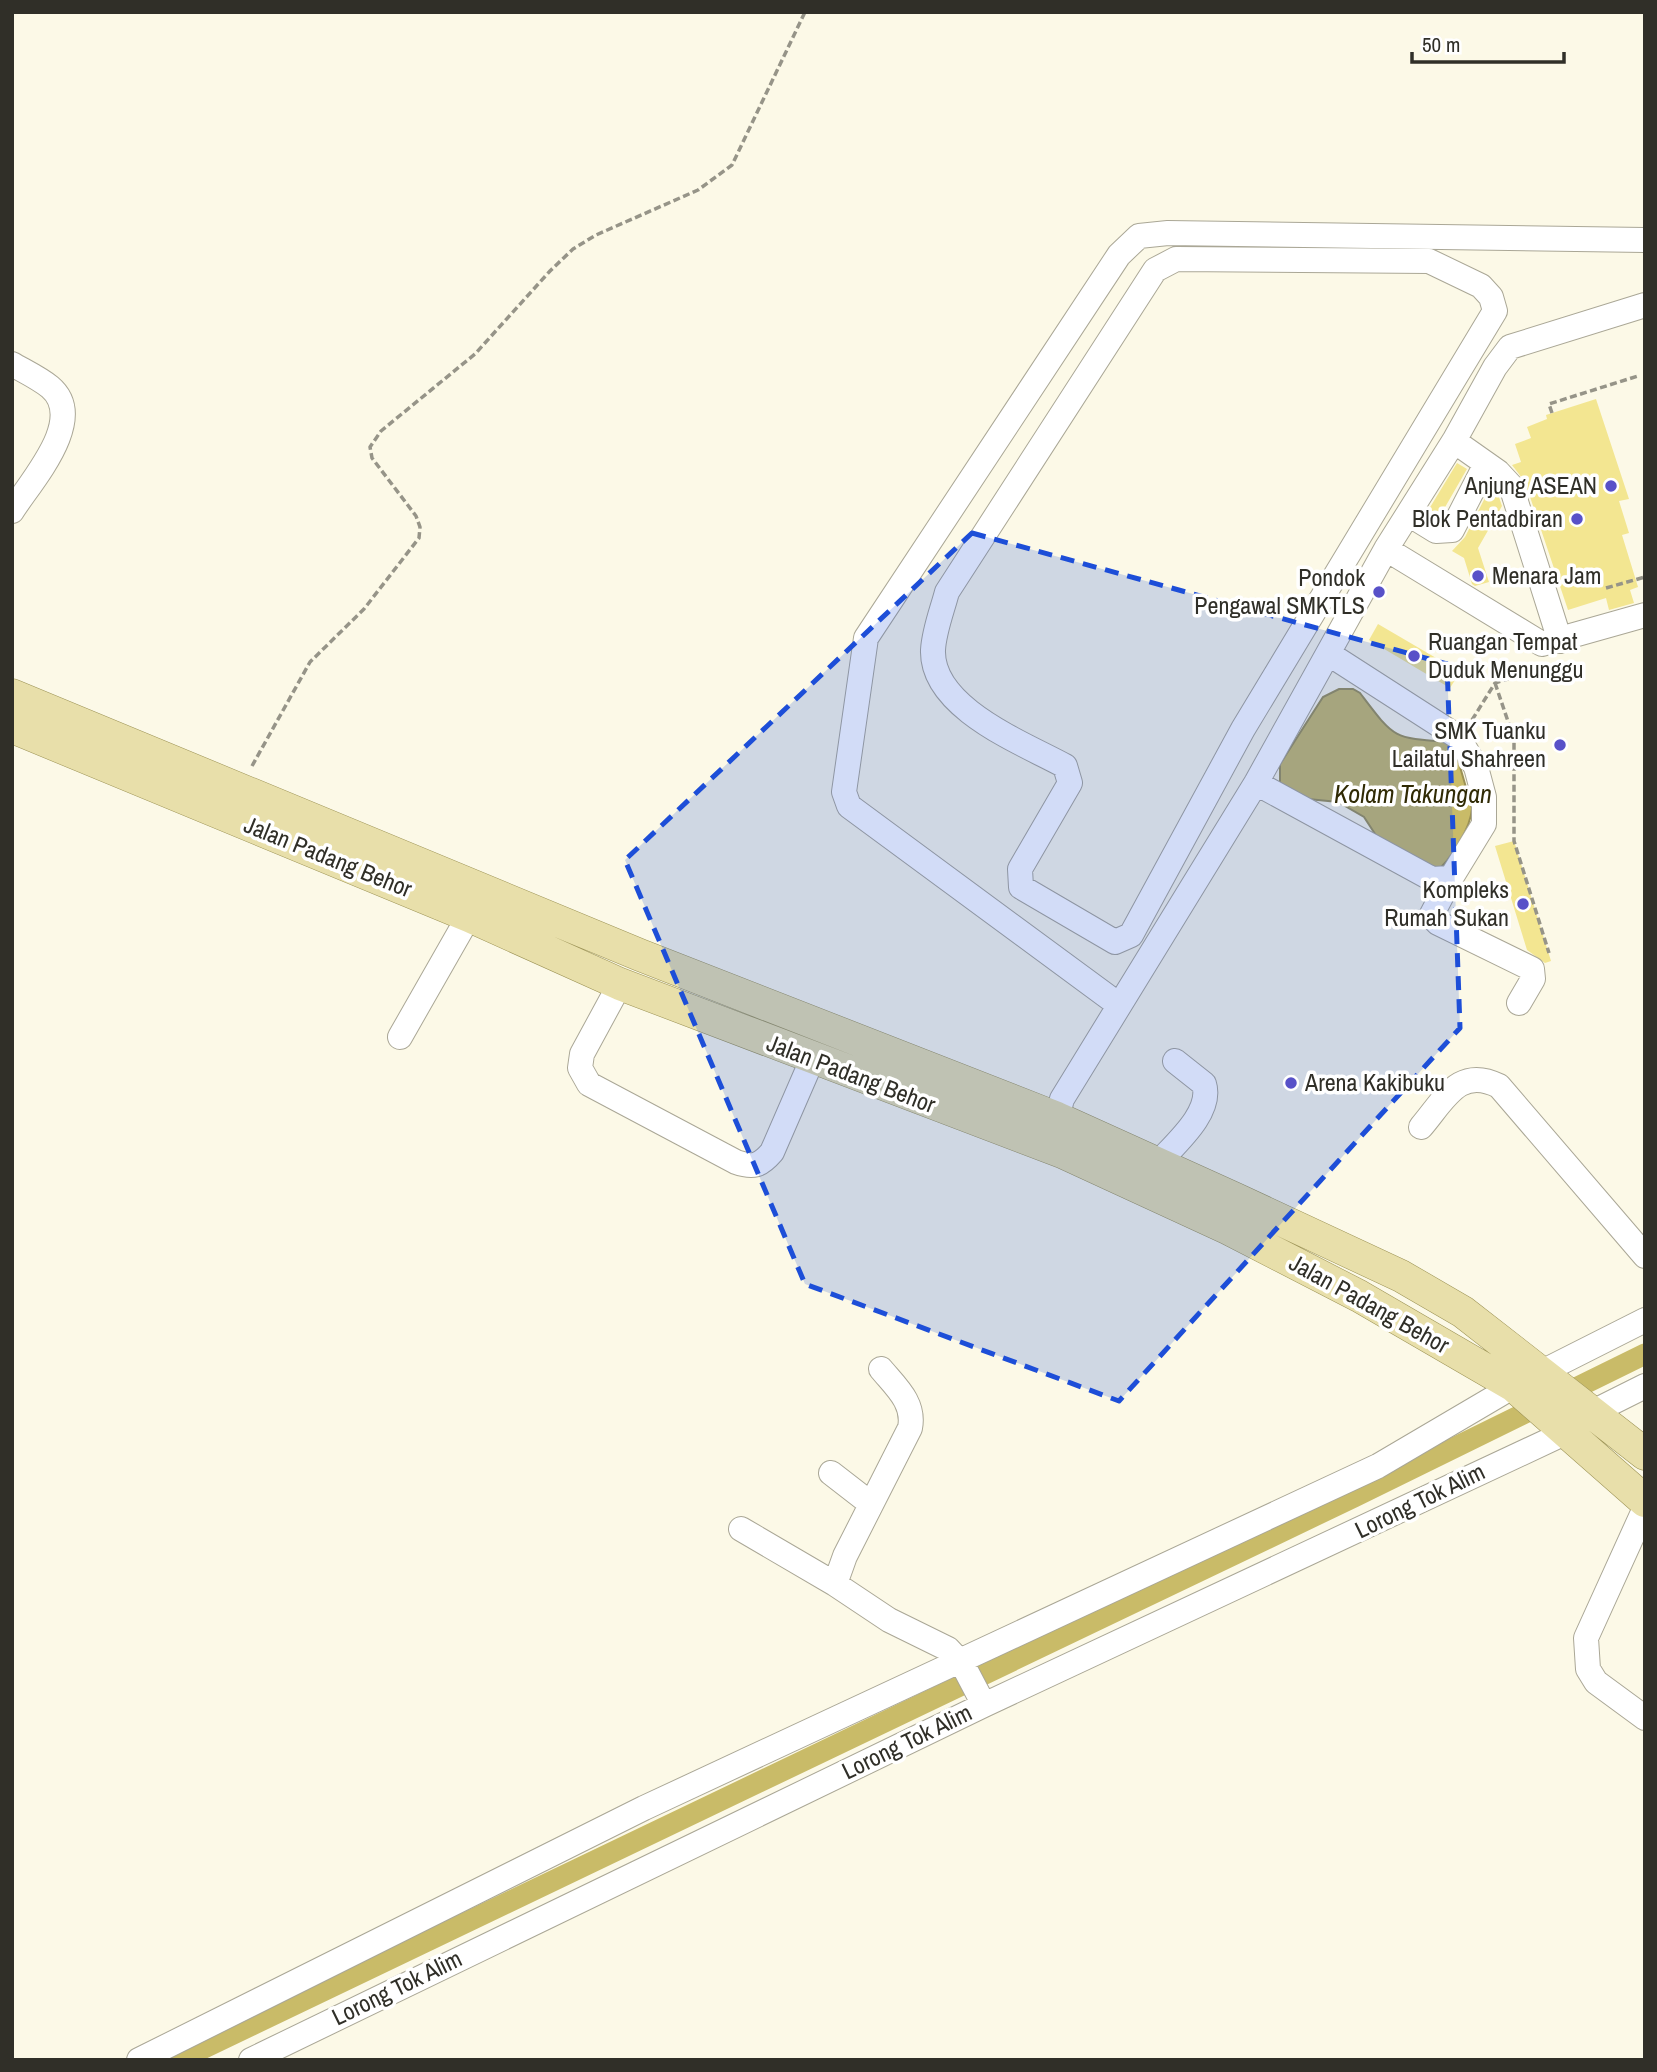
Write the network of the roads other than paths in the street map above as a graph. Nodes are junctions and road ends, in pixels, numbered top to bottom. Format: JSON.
{"nodes":[{"id":1,"x":1645,"y":240,"type":"edge"},
{"id":2,"x":1645,"y":305,"type":"edge"},
{"id":3,"x":12,"y":364,"type":"edge"},
{"id":4,"x":1454,"y":442,"type":"junction"},
{"id":5,"x":1486,"y":464,"type":"junction"},
{"id":6,"x":12,"y":511,"type":"edge"},
{"id":7,"x":1410,"y":515,"type":"junction"},
{"id":8,"x":1386,"y":549,"type":"junction"},
{"id":9,"x":1645,"y":615,"type":"edge"},
{"id":10,"x":1560,"y":641,"type":"junction"},
{"id":11,"x":1329,"y":654,"type":"junction"},
{"id":12,"x":12,"y":695,"type":"edge"},
{"id":13,"x":12,"y":727,"type":"edge"},
{"id":14,"x":1243,"y":729,"type":"junction"},
{"id":15,"x":1276,"y":745,"type":"junction"},
{"id":16,"x":1256,"y":783,"type":"junction"},
{"id":17,"x":1451,"y":878,"type":"junction"},
{"id":18,"x":469,"y":916,"type":"junction"},
{"id":19,"x":620,"y":984,"type":"junction"},
{"id":20,"x":1520,"y":1003,"type":"dead end"},
{"id":21,"x":1119,"y":1005,"type":"junction"},
{"id":22,"x":400,"y":1037,"type":"dead end"},
{"id":23,"x":812,"y":1060,"type":"junction"},
{"id":24,"x":1175,"y":1061,"type":"dead end"},
{"id":25,"x":1057,"y":1118,"type":"junction"},
{"id":26,"x":1421,"y":1127,"type":"dead end"},
{"id":27,"x":1062,"y":1152,"type":"junction"},
{"id":28,"x":1158,"y":1163,"type":"junction"},
{"id":29,"x":1645,"y":1256,"type":"edge"},
{"id":30,"x":1645,"y":1320,"type":"edge"},
{"id":31,"x":881,"y":1369,"type":"dead end"},
{"id":32,"x":1526,"y":1383,"type":"junction"},
{"id":33,"x":1645,"y":1387,"type":"edge"},
{"id":34,"x":1593,"y":1412,"type":"junction"},
{"id":35,"x":1567,"y":1432,"type":"junction"},
{"id":36,"x":1645,"y":1454,"type":"edge"},
{"id":37,"x":831,"y":1473,"type":"dead end"},
{"id":38,"x":1645,"y":1501,"type":"edge"},
{"id":39,"x":871,"y":1504,"type":"junction"},
{"id":40,"x":1645,"y":1508,"type":"edge"},
{"id":41,"x":741,"y":1529,"type":"dead end"},
{"id":42,"x":835,"y":1584,"type":"junction"},
{"id":43,"x":961,"y":1662,"type":"junction"},
{"id":44,"x":982,"y":1700,"type":"junction"},
{"id":45,"x":1645,"y":1718,"type":"edge"},
{"id":46,"x":139,"y":2060,"type":"edge"},
{"id":47,"x":251,"y":2060,"type":"edge"}],
"edges":[{"from":1,"to":21,"type":"street"},
{"from":2,"to":4,"type":"street"},
{"from":3,"to":6,"type":"street"},
{"from":4,"to":5,"type":"street"},
{"from":4,"to":7,"type":"street"},
{"from":5,"to":7,"type":"street"},
{"from":5,"to":10,"type":"street"},
{"from":7,"to":8,"type":"street"},
{"from":8,"to":10,"type":"street"},
{"from":8,"to":11,"type":"street"},
{"from":9,"to":10,"type":"street"},
{"from":11,"to":15,"type":"street"},
{"from":11,"to":17,"type":"street"},
{"from":12,"to":25,"type":"main road","name":"Jalan Padang Behor"},
{"from":13,"to":18,"type":"main road","name":"Jalan Padang Behor"},
{"from":14,"to":14,"type":"street"},
{"from":14,"to":15,"type":"street"},
{"from":15,"to":16,"type":"street"},
{"from":16,"to":17,"type":"street"},
{"from":16,"to":21,"type":"street"},
{"from":17,"to":20,"type":"street"},
{"from":18,"to":19,"type":"main road","name":"Jalan Padang Behor"},
{"from":18,"to":22,"type":"street"},
{"from":19,"to":23,"type":"main road","name":"Jalan Padang Behor"},
{"from":19,"to":23,"type":"street"},
{"from":21,"to":25,"type":"street"},
{"from":23,"to":27,"type":"main road","name":"Jalan Padang Behor"},
{"from":24,"to":28,"type":"street"},
{"from":25,"to":27,"type":"main road"},
{"from":25,"to":28,"type":"main road","name":"Jalan Padang Behor"},
{"from":26,"to":29,"type":"street"},
{"from":27,"to":32,"type":"main road","name":"Jalan Padang Behor"},
{"from":28,"to":32,"type":"main road","name":"Jalan Padang Behor"},
{"from":30,"to":32,"type":"street"},
{"from":31,"to":39,"type":"street"},
{"from":32,"to":34,"type":"main road","name":"Jalan Padang Behor"},
{"from":32,"to":35,"type":"main road","name":"Jalan Padang Behor"},
{"from":32,"to":43,"type":"street"},
{"from":33,"to":34,"type":"street"},
{"from":34,"to":36,"type":"main road","name":"Jalan Padang Behor"},
{"from":35,"to":38,"type":"main road","name":"Jalan Padang Behor"},
{"from":35,"to":44,"type":"street","name":"Lorong Tok Alim"},
{"from":37,"to":39,"type":"street"},
{"from":39,"to":42,"type":"street"},
{"from":40,"to":45,"type":"street"},
{"from":41,"to":42,"type":"street"},
{"from":42,"to":43,"type":"street"},
{"from":43,"to":44,"type":"street"},
{"from":43,"to":46,"type":"street"},
{"from":44,"to":47,"type":"street","name":"Lorong Tok Alim"}]}
